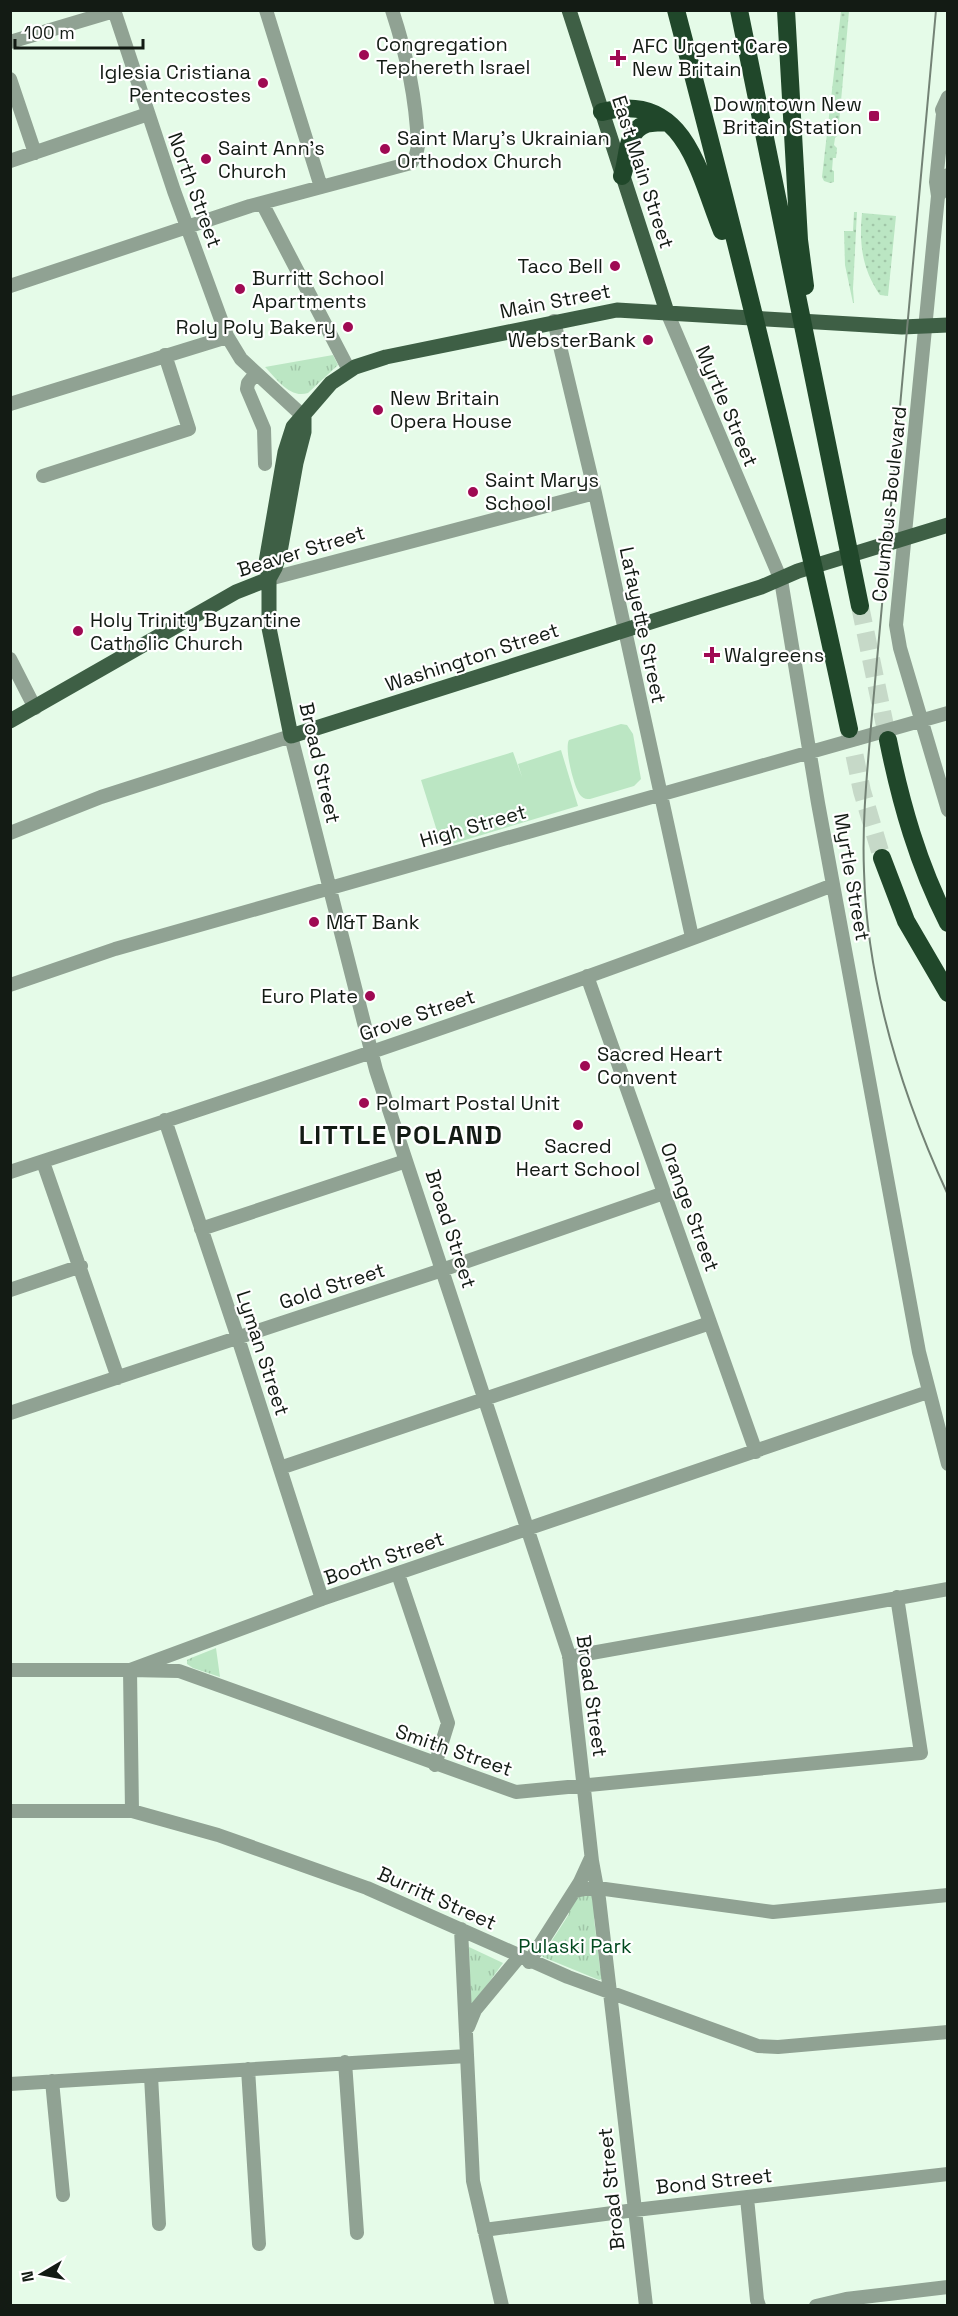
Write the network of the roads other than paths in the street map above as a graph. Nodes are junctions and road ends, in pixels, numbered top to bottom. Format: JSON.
{"nodes":[{"id":1,"x":266,"y":10,"type":"edge"},
{"id":2,"x":392,"y":10,"type":"edge"},
{"id":3,"x":569,"y":10,"type":"edge"},
{"id":4,"x":676,"y":10,"type":"edge"},
{"id":5,"x":739,"y":10,"type":"edge"},
{"id":6,"x":786,"y":10,"type":"edge"},
{"id":7,"x":114,"y":11,"type":"edge"},
{"id":8,"x":10,"y":42,"type":"edge"},
{"id":9,"x":10,"y":79,"type":"edge"},
{"id":10,"x":948,"y":97,"type":"edge"},
{"id":11,"x":602,"y":112,"type":"junction"},
{"id":12,"x":148,"y":114,"type":"junction"},
{"id":13,"x":945,"y":119,"type":"edge"},
{"id":14,"x":665,"y":122,"type":"junction"},
{"id":15,"x":35,"y":153,"type":"junction"},
{"id":16,"x":10,"y":161,"type":"edge"},
{"id":17,"x":948,"y":175,"type":"edge"},
{"id":18,"x":622,"y":176,"type":"junction"},
{"id":19,"x":321,"y":187,"type":"junction"},
{"id":20,"x":938,"y":196,"type":"junction"},
{"id":21,"x":262,"y":203,"type":"junction"},
{"id":22,"x":187,"y":227,"type":"junction"},
{"id":23,"x":743,"y":273,"type":"junction"},
{"id":24,"x":10,"y":286,"type":"edge"},
{"id":25,"x":667,"y":312,"type":"junction"},
{"id":26,"x":554,"y":321,"type":"junction"},
{"id":27,"x":948,"y":325,"type":"edge"},
{"id":28,"x":926,"y":327,"type":"junction"},
{"id":29,"x":227,"y":337,"type":"junction"},
{"id":30,"x":165,"y":356,"type":"junction"},
{"id":31,"x":349,"y":370,"type":"junction"},
{"id":32,"x":256,"y":373,"type":"junction"},
{"id":33,"x":10,"y":404,"type":"edge"},
{"id":34,"x":819,"y":409,"type":"junction"},
{"id":35,"x":304,"y":417,"type":"junction"},
{"id":36,"x":265,"y":464,"type":"dead end"},
{"id":37,"x":44,"y":476,"type":"dead end"},
{"id":38,"x":595,"y":493,"type":"junction"},
{"id":39,"x":948,"y":525,"type":"edge"},
{"id":40,"x":905,"y":537,"type":"junction"},
{"id":41,"x":780,"y":578,"type":"junction"},
{"id":42,"x":269,"y":579,"type":"junction"},
{"id":43,"x":860,"y":606,"type":"tunnel mouth"},
{"id":44,"x":625,"y":630,"type":"junction"},
{"id":45,"x":10,"y":659,"type":"edge"},
{"id":46,"x":35,"y":708,"type":"junction"},
{"id":47,"x":948,"y":713,"type":"edge"},
{"id":48,"x":10,"y":721,"type":"edge"},
{"id":49,"x":921,"y":721,"type":"junction"},
{"id":50,"x":849,"y":729,"type":"tunnel mouth"},
{"id":51,"x":291,"y":736,"type":"junction"},
{"id":52,"x":888,"y":740,"type":"tunnel mouth"},
{"id":53,"x":809,"y":751,"type":"junction"},
{"id":54,"x":660,"y":793,"type":"junction"},
{"id":55,"x":948,"y":810,"type":"edge"},
{"id":56,"x":10,"y":833,"type":"edge"},
{"id":57,"x":882,"y":858,"type":"tunnel mouth"},
{"id":58,"x":833,"y":885,"type":"junction"},
{"id":59,"x":329,"y":888,"type":"junction"},
{"id":60,"x":948,"y":922,"type":"edge"},
{"id":61,"x":692,"y":937,"type":"junction"},
{"id":62,"x":586,"y":976,"type":"junction"},
{"id":63,"x":10,"y":985,"type":"edge"},
{"id":64,"x":948,"y":993,"type":"edge"},
{"id":65,"x":371,"y":1052,"type":"junction"},
{"id":66,"x":165,"y":1120,"type":"junction"},
{"id":67,"x":406,"y":1161,"type":"junction"},
{"id":68,"x":43,"y":1162,"type":"junction"},
{"id":69,"x":10,"y":1172,"type":"edge"},
{"id":70,"x":664,"y":1193,"type":"junction"},
{"id":71,"x":201,"y":1229,"type":"junction"},
{"id":72,"x":81,"y":1266,"type":"junction"},
{"id":73,"x":442,"y":1270,"type":"junction"},
{"id":74,"x":10,"y":1290,"type":"edge"},
{"id":75,"x":710,"y":1323,"type":"junction"},
{"id":76,"x":238,"y":1338,"type":"junction"},
{"id":77,"x":118,"y":1378,"type":"junction"},
{"id":78,"x":928,"y":1392,"type":"junction"},
{"id":79,"x":485,"y":1399,"type":"junction"},
{"id":80,"x":10,"y":1413,"type":"edge"},
{"id":81,"x":760,"y":1450,"type":"junction"},
{"id":82,"x":948,"y":1464,"type":"edge"},
{"id":83,"x":280,"y":1468,"type":"junction"},
{"id":84,"x":528,"y":1529,"type":"junction"},
{"id":85,"x":398,"y":1575,"type":"junction"},
{"id":86,"x":948,"y":1589,"type":"edge"},
{"id":87,"x":897,"y":1598,"type":"junction"},
{"id":88,"x":322,"y":1599,"type":"junction"},
{"id":89,"x":569,"y":1657,"type":"junction"},
{"id":90,"x":10,"y":1670,"type":"edge"},
{"id":91,"x":130,"y":1670,"type":"junction"},
{"id":92,"x":435,"y":1765,"type":"junction"},
{"id":93,"x":584,"y":1786,"type":"junction"},
{"id":94,"x":10,"y":1811,"type":"edge"},
{"id":95,"x":132,"y":1811,"type":"junction"},
{"id":96,"x":591,"y":1854,"type":"junction"},
{"id":97,"x":597,"y":1888,"type":"junction"},
{"id":98,"x":575,"y":1892,"type":"junction"},
{"id":99,"x":948,"y":1896,"type":"edge"},
{"id":100,"x":461,"y":1929,"type":"junction"},
{"id":101,"x":524,"y":1959,"type":"junction"},
{"id":102,"x":610,"y":1993,"type":"junction"},
{"id":103,"x":948,"y":2032,"type":"edge"},
{"id":104,"x":466,"y":2038,"type":"junction"},
{"id":105,"x":467,"y":2056,"type":"junction"},
{"id":106,"x":345,"y":2062,"type":"junction"},
{"id":107,"x":248,"y":2069,"type":"junction"},
{"id":108,"x":152,"y":2076,"type":"junction"},
{"id":109,"x":52,"y":2081,"type":"junction"},
{"id":110,"x":10,"y":2084,"type":"edge"},
{"id":111,"x":948,"y":2174,"type":"edge"},
{"id":112,"x":63,"y":2195,"type":"dead end"},
{"id":113,"x":747,"y":2198,"type":"junction"},
{"id":114,"x":635,"y":2210,"type":"junction"},
{"id":115,"x":159,"y":2224,"type":"dead end"},
{"id":116,"x":484,"y":2230,"type":"junction"},
{"id":117,"x":357,"y":2233,"type":"dead end"},
{"id":118,"x":259,"y":2244,"type":"dead end"},
{"id":119,"x":948,"y":2287,"type":"edge"},
{"id":120,"x":502,"y":2306,"type":"edge"},
{"id":121,"x":646,"y":2306,"type":"edge"},
{"id":122,"x":759,"y":2306,"type":"edge"},
{"id":123,"x":816,"y":2306,"type":"edge"}],
"edges":[{"from":1,"to":19,"type":"street"},
{"from":2,"to":19,"type":"street"},
{"from":3,"to":11,"type":"main road","name":"East Main Street"},
{"from":4,"to":23,"type":"highway"},
{"from":5,"to":34,"type":"highway"},
{"from":6,"to":34,"type":"highway"},
{"from":7,"to":8,"type":"street"},
{"from":7,"to":12,"type":"street","name":"North Street"},
{"from":9,"to":15,"type":"street"},
{"from":10,"to":13,"type":"street","name":"Columbus Boulevard"},
{"from":11,"to":14,"type":"highway"},
{"from":11,"to":18,"type":"main road","name":"East Main Street"},
{"from":12,"to":15,"type":"street"},
{"from":12,"to":22,"type":"street","name":"North Street"},
{"from":13,"to":20,"type":"street","name":"Columbus Boulevard"},
{"from":14,"to":18,"type":"highway"},
{"from":14,"to":23,"type":"highway"},
{"from":15,"to":16,"type":"street"},
{"from":17,"to":20,"type":"street","name":"Columbus Boulevard"},
{"from":18,"to":25,"type":"main road","name":"East Main Street"},
{"from":19,"to":21,"type":"street"},
{"from":20,"to":28,"type":"street","name":"Columbus Boulevard"},
{"from":21,"to":22,"type":"street"},
{"from":21,"to":31,"type":"street"},
{"from":22,"to":24,"type":"street"},
{"from":22,"to":29,"type":"street","name":"North Street"},
{"from":23,"to":50,"type":"highway"},
{"from":25,"to":26,"type":"main road","name":"Main Street"},
{"from":25,"to":28,"type":"main road","name":"Main Street"},
{"from":25,"to":41,"type":"street","name":"Myrtle Street"},
{"from":26,"to":31,"type":"main road","name":"Main Street"},
{"from":26,"to":38,"type":"street","name":"Lafayette Street"},
{"from":27,"to":28,"type":"main road","name":"Main Street"},
{"from":28,"to":40,"type":"street","name":"Columbus Boulevard"},
{"from":29,"to":30,"type":"street"},
{"from":29,"to":32,"type":"street","name":"North Street"},
{"from":30,"to":33,"type":"street"},
{"from":30,"to":37,"type":"street"},
{"from":31,"to":35,"type":"main road","name":"Main Street"},
{"from":32,"to":35,"type":"street","name":"North Street"},
{"from":32,"to":36,"type":"street"},
{"from":34,"to":43,"type":"highway"},
{"from":35,"to":42,"type":"main road","name":"Main Street"},
{"from":38,"to":42,"type":"street","name":"Beaver Street"},
{"from":38,"to":44,"type":"street","name":"Lafayette Street"},
{"from":39,"to":40,"type":"main road","name":"Washington Street"},
{"from":40,"to":41,"type":"main road","name":"Washington Street"},
{"from":40,"to":49,"type":"street","name":"Columbus Boulevard"},
{"from":41,"to":44,"type":"main road","name":"Washington Street"},
{"from":41,"to":53,"type":"street","name":"Myrtle Street"},
{"from":42,"to":46,"type":"main road","name":"Beaver Street"},
{"from":42,"to":51,"type":"main road","name":"Broad Street"},
{"from":44,"to":51,"type":"main road","name":"Washington Street"},
{"from":44,"to":54,"type":"street","name":"Lafayette Street"},
{"from":45,"to":46,"type":"street"},
{"from":46,"to":48,"type":"main road","name":"Beaver Street"},
{"from":47,"to":49,"type":"street","name":"High Street"},
{"from":49,"to":53,"type":"street","name":"High Street"},
{"from":49,"to":55,"type":"street","name":"Columbus Boulevard"},
{"from":51,"to":56,"type":"street","name":"Washington Street"},
{"from":51,"to":59,"type":"street","name":"Broad Street"},
{"from":52,"to":60,"type":"highway"},
{"from":53,"to":54,"type":"street","name":"High Street"},
{"from":53,"to":58,"type":"street","name":"Myrtle Street"},
{"from":54,"to":59,"type":"street","name":"High Street"},
{"from":54,"to":61,"type":"street","name":"Lafayette Street"},
{"from":57,"to":64,"type":"highway"},
{"from":58,"to":61,"type":"street","name":"Grove Street"},
{"from":58,"to":78,"type":"street","name":"Myrtle Street"},
{"from":59,"to":63,"type":"street","name":"High Street"},
{"from":59,"to":65,"type":"street","name":"Broad Street"},
{"from":61,"to":62,"type":"street","name":"Grove Street"},
{"from":62,"to":65,"type":"street","name":"Grove Street"},
{"from":62,"to":70,"type":"street","name":"Orange Street"},
{"from":65,"to":66,"type":"street","name":"Grove Street"},
{"from":65,"to":67,"type":"street","name":"Broad Street"},
{"from":66,"to":68,"type":"street","name":"Grove Street"},
{"from":66,"to":71,"type":"street","name":"Lyman Street"},
{"from":67,"to":71,"type":"street"},
{"from":67,"to":73,"type":"street","name":"Broad Street"},
{"from":68,"to":69,"type":"street","name":"Grove Street"},
{"from":68,"to":72,"type":"street"},
{"from":70,"to":73,"type":"street","name":"Gold Street"},
{"from":70,"to":75,"type":"street","name":"Orange Street"},
{"from":71,"to":76,"type":"street","name":"Lyman Street"},
{"from":72,"to":74,"type":"street"},
{"from":72,"to":77,"type":"street"},
{"from":73,"to":76,"type":"street","name":"Gold Street"},
{"from":73,"to":79,"type":"street","name":"Broad Street"},
{"from":75,"to":79,"type":"street"},
{"from":75,"to":81,"type":"street","name":"Orange Street"},
{"from":76,"to":77,"type":"street","name":"Gold Street"},
{"from":76,"to":83,"type":"street","name":"Lyman Street"},
{"from":77,"to":80,"type":"street","name":"Gold Street"},
{"from":78,"to":81,"type":"street","name":"Booth Street"},
{"from":78,"to":82,"type":"street","name":"Myrtle Street"},
{"from":79,"to":83,"type":"street"},
{"from":79,"to":84,"type":"street","name":"Broad Street"},
{"from":81,"to":84,"type":"street","name":"Booth Street"},
{"from":83,"to":88,"type":"street","name":"Lyman Street"},
{"from":84,"to":85,"type":"street","name":"Booth Street"},
{"from":84,"to":89,"type":"street","name":"Broad Street"},
{"from":85,"to":88,"type":"street","name":"Booth Street"},
{"from":85,"to":92,"type":"street"},
{"from":86,"to":87,"type":"street"},
{"from":87,"to":89,"type":"street"},
{"from":87,"to":93,"type":"street","name":"Smith Street"},
{"from":88,"to":91,"type":"street","name":"Booth Street"},
{"from":89,"to":93,"type":"street","name":"Broad Street"},
{"from":90,"to":91,"type":"street","name":"Booth Street"},
{"from":91,"to":92,"type":"street","name":"Smith Street"},
{"from":91,"to":95,"type":"street"},
{"from":92,"to":93,"type":"street","name":"Smith Street"},
{"from":93,"to":96,"type":"street","name":"Broad Street"},
{"from":94,"to":95,"type":"street","name":"Burritt Street"},
{"from":95,"to":100,"type":"street","name":"Burritt Street"},
{"from":96,"to":97,"type":"street","name":"Broad Street"},
{"from":96,"to":98,"type":"street","name":"Broad Street"},
{"from":97,"to":98,"type":"street"},
{"from":97,"to":99,"type":"street"},
{"from":97,"to":102,"type":"street","name":"Broad Street"},
{"from":98,"to":101,"type":"street","name":"Broad Street"},
{"from":100,"to":101,"type":"street","name":"Burritt Street"},
{"from":100,"to":104,"type":"street"},
{"from":101,"to":102,"type":"street","name":"Burritt Street"},
{"from":101,"to":104,"type":"street","name":"Broad Street"},
{"from":102,"to":103,"type":"street","name":"Burritt Street"},
{"from":102,"to":114,"type":"street","name":"Broad Street"},
{"from":104,"to":105,"type":"street"},
{"from":105,"to":106,"type":"street"},
{"from":105,"to":116,"type":"street"},
{"from":106,"to":107,"type":"street"},
{"from":106,"to":117,"type":"street"},
{"from":107,"to":108,"type":"street"},
{"from":107,"to":118,"type":"street"},
{"from":108,"to":109,"type":"street"},
{"from":108,"to":115,"type":"street"},
{"from":109,"to":110,"type":"street"},
{"from":109,"to":112,"type":"street"},
{"from":111,"to":113,"type":"street","name":"Bond Street"},
{"from":113,"to":114,"type":"street","name":"Bond Street"},
{"from":113,"to":122,"type":"street"},
{"from":114,"to":116,"type":"street","name":"Bond Street"},
{"from":114,"to":121,"type":"street","name":"Broad Street"},
{"from":116,"to":120,"type":"street"},
{"from":119,"to":123,"type":"street"}]}
